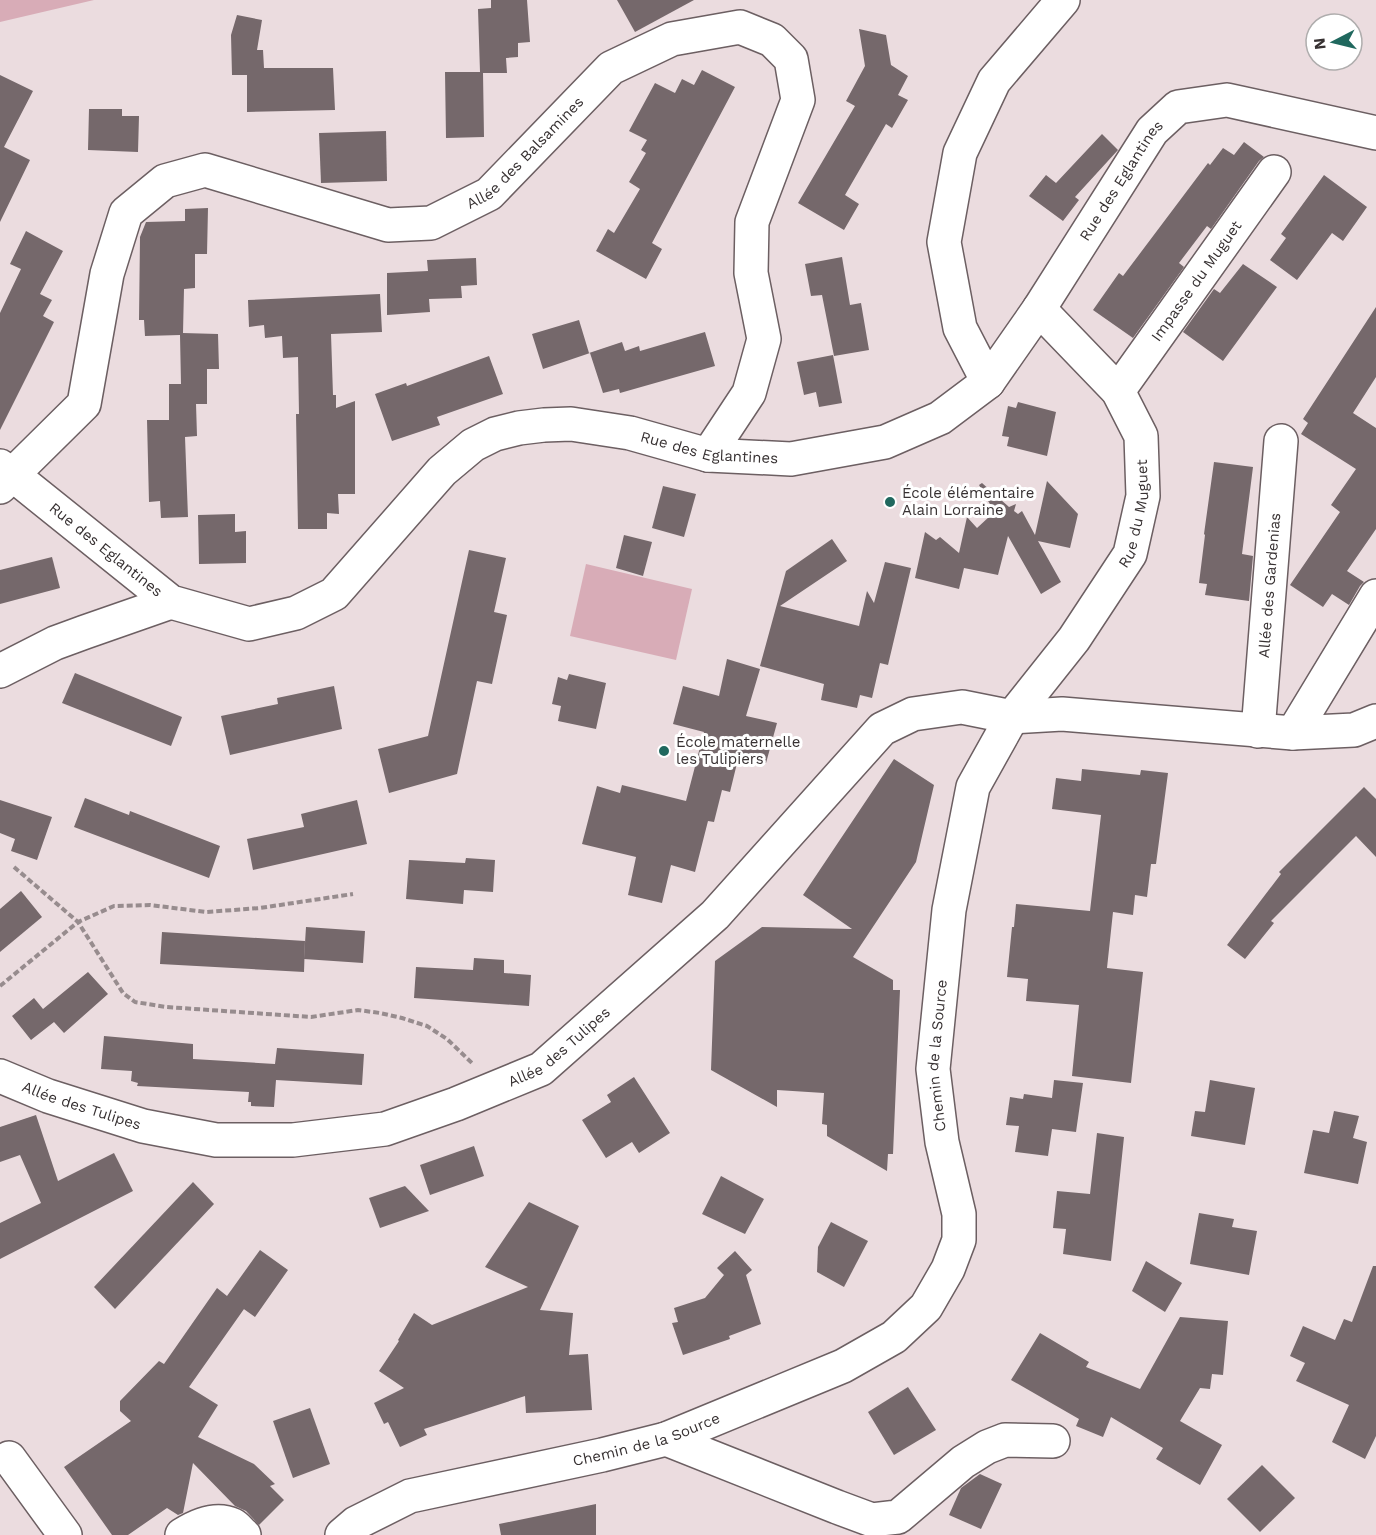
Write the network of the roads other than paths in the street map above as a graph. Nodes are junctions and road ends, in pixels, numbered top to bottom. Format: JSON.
{"nodes":[{"id":1,"x":1063,"y":0,"type":"edge"},
{"id":2,"x":1376,"y":133,"type":"edge"},
{"id":3,"x":1274,"y":172,"type":"dead end"},
{"id":4,"x":1039,"y":309,"type":"junction"},
{"id":5,"x":988,"y":382,"type":"junction"},
{"id":6,"x":1118,"y":391,"type":"junction"},
{"id":7,"x":1281,"y":441,"type":"dead end"},
{"id":8,"x":708,"y":455,"type":"junction"},
{"id":9,"x":4,"y":476,"type":"edge"},
{"id":10,"x":1376,"y":596,"type":"edge"},
{"id":11,"x":171,"y":602,"type":"junction"},
{"id":12,"x":0,"y":671,"type":"edge"},
{"id":13,"x":1012,"y":717,"type":"junction"},
{"id":14,"x":1376,"y":721,"type":"edge"},
{"id":15,"x":1258,"y":731,"type":"junction"},
{"id":16,"x":1293,"y":733,"type":"junction"},
{"id":17,"x":0,"y":1076,"type":"edge"},
{"id":18,"x":666,"y":1439,"type":"junction"},
{"id":19,"x":1053,"y":1441,"type":"dead end"},
{"id":20,"x":9,"y":1458,"type":"dead end"},
{"id":21,"x":65,"y":1535,"type":"edge"},
{"id":22,"x":182,"y":1535,"type":"edge"},
{"id":23,"x":244,"y":1535,"type":"edge"},
{"id":24,"x":342,"y":1535,"type":"edge"}],
"edges":[{"from":1,"to":5,"type":"street"},
{"from":2,"to":4,"type":"street","name":"Rue des Eglantines"},
{"from":3,"to":6,"type":"street","name":"Impasse du Muguet"},
{"from":4,"to":5,"type":"street","name":"Rue des Eglantines"},
{"from":4,"to":6,"type":"street","name":"Rue du Muguet"},
{"from":5,"to":8,"type":"street","name":"Rue des Eglantines"},
{"from":6,"to":13,"type":"street","name":"Rue du Muguet"},
{"from":7,"to":15,"type":"street","name":"Allée des Gardenias"},
{"from":8,"to":9,"type":"street","name":"Allée des Balsamines"},
{"from":8,"to":11,"type":"street","name":"Rue des Eglantines"},
{"from":9,"to":11,"type":"street","name":"Rue des Eglantines"},
{"from":10,"to":16,"type":"street"},
{"from":11,"to":12,"type":"street"},
{"from":13,"to":15,"type":"street"},
{"from":13,"to":17,"type":"street","name":"Allée des Tulipes"},
{"from":13,"to":18,"type":"street","name":"Chemin de la Source"},
{"from":14,"to":16,"type":"street"},
{"from":15,"to":16,"type":"street"},
{"from":18,"to":19,"type":"street"},
{"from":18,"to":24,"type":"street","name":"Chemin de la Source"},
{"from":20,"to":21,"type":"street"},
{"from":22,"to":23,"type":"street"}]}
